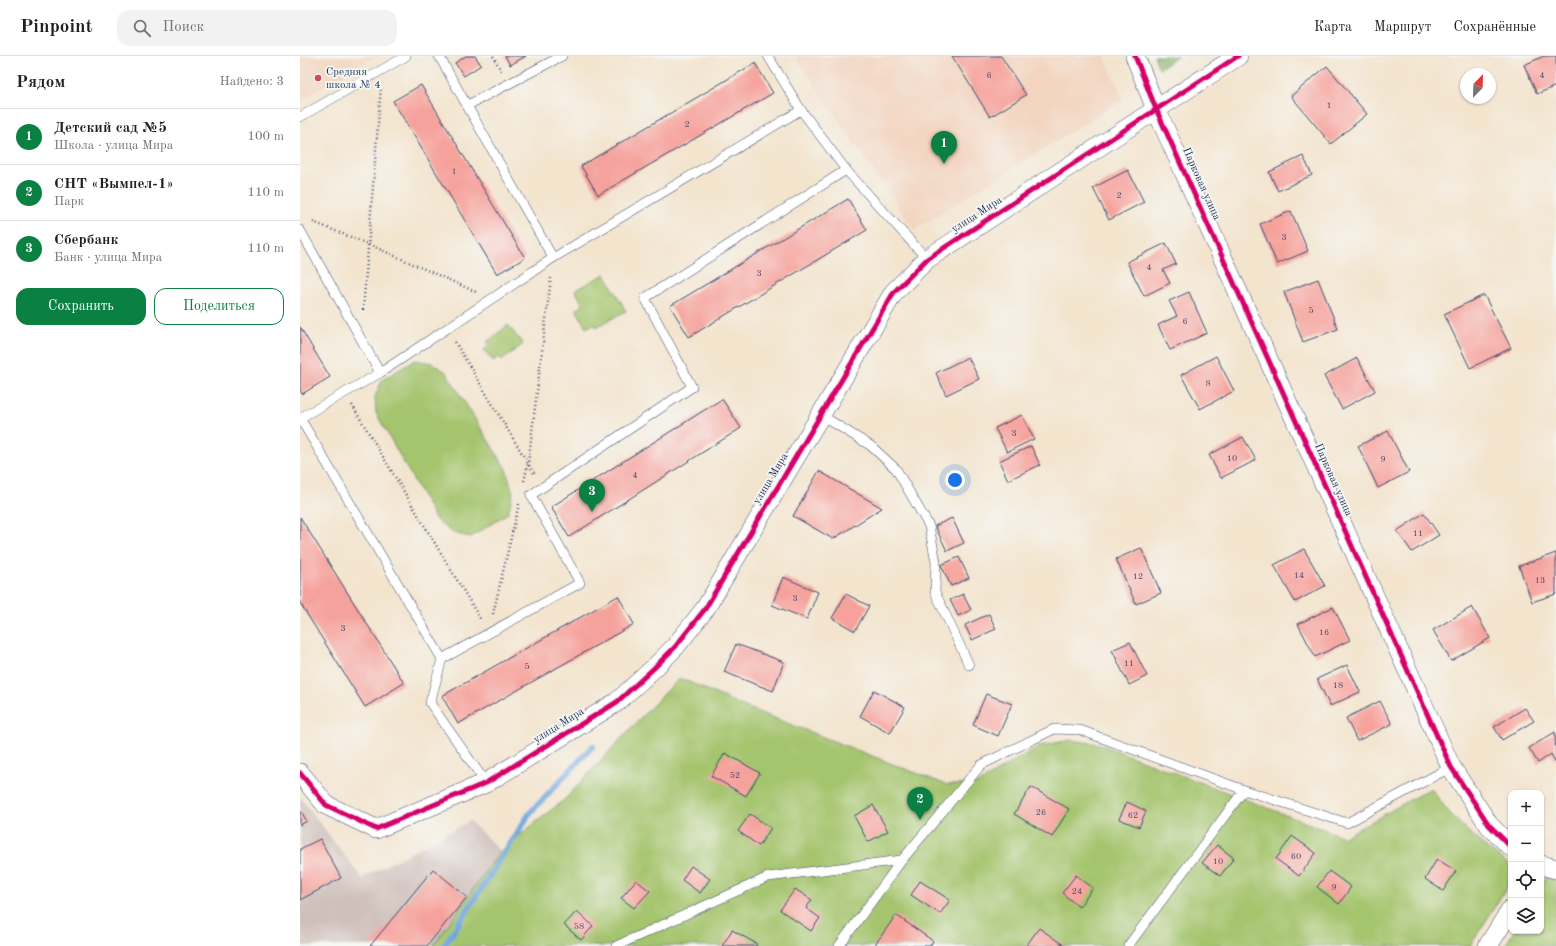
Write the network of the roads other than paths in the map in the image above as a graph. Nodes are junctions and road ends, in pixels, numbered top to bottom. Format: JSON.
{"nodes":[{"id":1,"x":406,"y":56,"type":"edge"},
{"id":2,"x":439,"y":56,"type":"edge"},
{"id":3,"x":562,"y":56,"type":"edge"},
{"id":4,"x":768,"y":56,"type":"edge"},
{"id":5,"x":1135,"y":56,"type":"edge"},
{"id":6,"x":1238,"y":56,"type":"edge"},
{"id":7,"x":468,"y":105,"type":"junction"},
{"id":8,"x":1156,"y":109,"type":"junction"},
{"id":9,"x":801,"y":110,"type":"junction"},
{"id":10,"x":300,"y":117,"type":"edge"},
{"id":11,"x":846,"y":170,"type":"junction"},
{"id":12,"x":300,"y":230,"type":"edge"},
{"id":13,"x":553,"y":258,"type":"junction"},
{"id":14,"x":927,"y":259,"type":"junction"},
{"id":15,"x":380,"y":373,"type":"junction"},
{"id":16,"x":821,"y":416,"type":"junction"},
{"id":17,"x":300,"y":418,"type":"edge"},
{"id":18,"x":442,"y":659,"type":"junction"},
{"id":19,"x":969,"y":665,"type":"dead end"},
{"id":20,"x":1451,"y":767,"type":"junction"},
{"id":21,"x":300,"y":775,"type":"edge"},
{"id":22,"x":486,"y":783,"type":"junction"},
{"id":23,"x":1244,"y":790,"type":"junction"},
{"id":24,"x":1508,"y":844,"type":"edge"},
{"id":25,"x":902,"y":860,"type":"junction"},
{"id":26,"x":1544,"y":866,"type":"edge"},
{"id":27,"x":1556,"y":869,"type":"edge"},
{"id":28,"x":1508,"y":914,"type":"edge"},
{"id":29,"x":616,"y":946,"type":"edge"},
{"id":30,"x":839,"y":946,"type":"edge"},
{"id":31,"x":1128,"y":946,"type":"edge"},
{"id":32,"x":1488,"y":946,"type":"edge"}],
"edges":[{"from":1,"to":10,"type":"lane"},
{"from":2,"to":7,"type":"lane"},
{"from":3,"to":7,"type":"lane"},
{"from":4,"to":9,"type":"lane"},
{"from":5,"to":8,"type":"street","name":"Парковая улица"},
{"from":6,"to":8,"type":"street","name":"улица Мира"},
{"from":7,"to":13,"type":"lane"},
{"from":8,"to":14,"type":"street","name":"улица Мира"},
{"from":8,"to":20,"type":"street","name":"Парковая улица"},
{"from":9,"to":11,"type":"lane"},
{"from":9,"to":13,"type":"lane"},
{"from":11,"to":14,"type":"lane"},
{"from":11,"to":18,"type":"lane"},
{"from":12,"to":15,"type":"lane"},
{"from":13,"to":15,"type":"lane"},
{"from":14,"to":16,"type":"street","name":"улица Мира"},
{"from":15,"to":17,"type":"lane"},
{"from":16,"to":19,"type":"lane"},
{"from":16,"to":22,"type":"street","name":"улица Мира"},
{"from":17,"to":18,"type":"lane"},
{"from":18,"to":22,"type":"lane"},
{"from":20,"to":23,"type":"lane"},
{"from":20,"to":24,"type":"street","name":"Парковая улица"},
{"from":21,"to":22,"type":"street","name":"улица Мира"},
{"from":23,"to":25,"type":"lane"},
{"from":23,"to":31,"type":"lane"},
{"from":25,"to":29,"type":"lane"},
{"from":25,"to":30,"type":"lane"},
{"from":26,"to":27,"type":"street"},
{"from":28,"to":32,"type":"street"}]}
